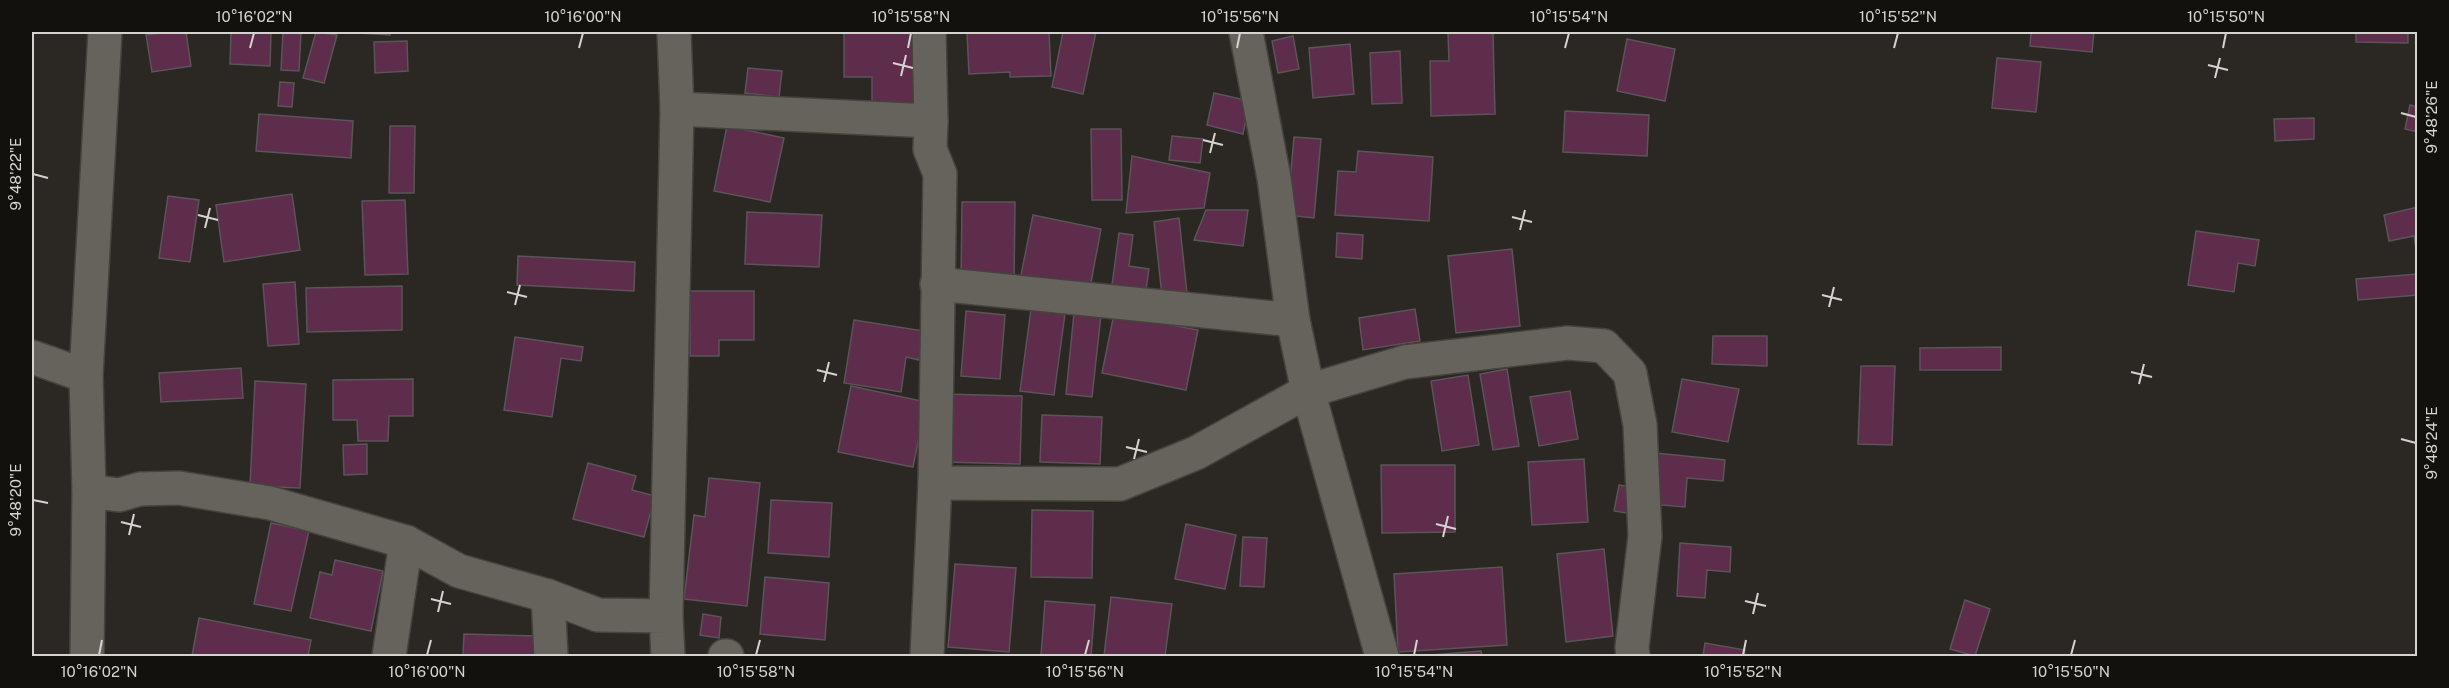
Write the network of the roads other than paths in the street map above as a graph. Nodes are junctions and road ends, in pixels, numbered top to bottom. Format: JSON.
{"nodes":[{"id":1,"x":105,"y":32,"type":"edge"},
{"id":2,"x":674,"y":32,"type":"edge"},
{"id":3,"x":929,"y":32,"type":"edge"},
{"id":4,"x":1246,"y":32,"type":"edge"},
{"id":5,"x":677,"y":108,"type":"junction"},
{"id":6,"x":931,"y":121,"type":"junction"},
{"id":7,"x":937,"y":284,"type":"junction"},
{"id":8,"x":1293,"y":320,"type":"junction"},
{"id":9,"x":32,"y":357,"type":"edge"},
{"id":10,"x":86,"y":376,"type":"junction"},
{"id":11,"x":1308,"y":391,"type":"junction"},
{"id":12,"x":935,"y":483,"type":"junction"},
{"id":13,"x":89,"y":491,"type":"junction"},
{"id":14,"x":406,"y":542,"type":"junction"},
{"id":15,"x":548,"y":596,"type":"junction"},
{"id":16,"x":666,"y":616,"type":"junction"},
{"id":17,"x":87,"y":657,"type":"edge"},
{"id":18,"x":388,"y":657,"type":"edge"},
{"id":19,"x":551,"y":657,"type":"edge"},
{"id":20,"x":668,"y":657,"type":"edge"},
{"id":21,"x":927,"y":657,"type":"edge"},
{"id":22,"x":1382,"y":657,"type":"edge"},
{"id":23,"x":1633,"y":657,"type":"edge"}],
"edges":[{"from":1,"to":10,"type":"street"},
{"from":2,"to":5,"type":"street"},
{"from":3,"to":6,"type":"street"},
{"from":4,"to":8,"type":"street"},
{"from":5,"to":6,"type":"street"},
{"from":5,"to":16,"type":"street"},
{"from":6,"to":7,"type":"street"},
{"from":7,"to":8,"type":"street"},
{"from":7,"to":12,"type":"street"},
{"from":8,"to":11,"type":"street"},
{"from":9,"to":10,"type":"street"},
{"from":10,"to":13,"type":"street"},
{"from":11,"to":12,"type":"street"},
{"from":11,"to":22,"type":"street"},
{"from":11,"to":23,"type":"street"},
{"from":12,"to":21,"type":"street"},
{"from":13,"to":14,"type":"street"},
{"from":13,"to":17,"type":"street"},
{"from":14,"to":15,"type":"street"},
{"from":14,"to":18,"type":"street"},
{"from":15,"to":16,"type":"street"},
{"from":15,"to":19,"type":"street"},
{"from":16,"to":20,"type":"street"}]}
